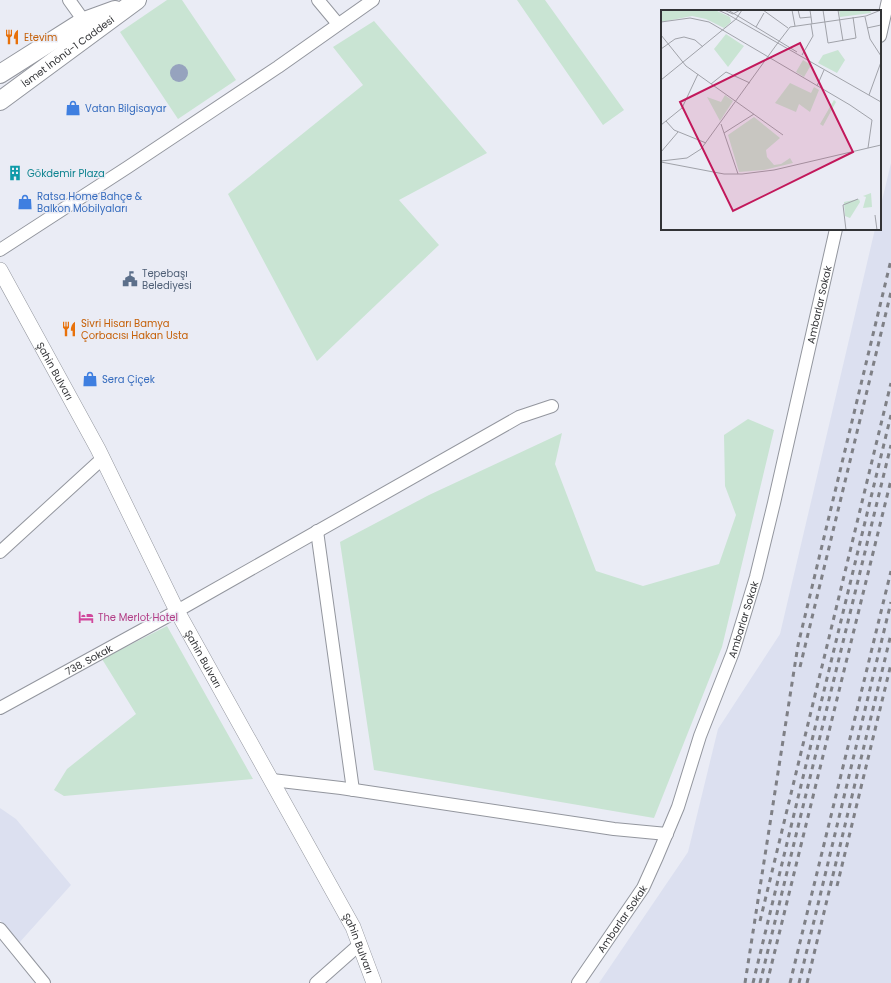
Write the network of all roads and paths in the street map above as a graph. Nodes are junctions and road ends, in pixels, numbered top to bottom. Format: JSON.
{"nodes":[{"id":1,"x":69,"y":0,"type":"edge"},
{"id":2,"x":318,"y":0,"type":"edge"},
{"id":3,"x":373,"y":0,"type":"edge"},
{"id":4,"x":888,"y":0,"type":"edge"},
{"id":5,"x":134,"y":2,"type":"edge"},
{"id":6,"x":84,"y":21,"type":"junction"},
{"id":7,"x":338,"y":24,"type":"junction"},
{"id":8,"x":881,"y":32,"type":"edge"},
{"id":9,"x":0,"y":74,"type":"edge"},
{"id":10,"x":0,"y":101,"type":"edge"},
{"id":11,"x":836,"y":230,"type":"edge"},
{"id":12,"x":0,"y":250,"type":"edge"},
{"id":13,"x":0,"y":270,"type":"edge"},
{"id":14,"x":552,"y":406,"type":"dead end"},
{"id":15,"x":103,"y":458,"type":"junction"},
{"id":16,"x":317,"y":531,"type":"junction"},
{"id":17,"x":0,"y":552,"type":"edge"},
{"id":18,"x":177,"y":610,"type":"junction"},
{"id":19,"x":0,"y":708,"type":"edge"},
{"id":20,"x":272,"y":780,"type":"junction"},
{"id":21,"x":353,"y":790,"type":"junction"},
{"id":22,"x":667,"y":834,"type":"junction"},
{"id":23,"x":0,"y":929,"type":"edge"},
{"id":24,"x":360,"y":944,"type":"junction"},
{"id":25,"x":44,"y":983,"type":"edge"},
{"id":26,"x":316,"y":983,"type":"edge"},
{"id":27,"x":374,"y":983,"type":"edge"},
{"id":28,"x":578,"y":983,"type":"edge"}],
"edges":[{"from":1,"to":6,"type":"street"},
{"from":2,"to":7,"type":"street"},
{"from":3,"to":7,"type":"street"},
{"from":4,"to":8,"type":"street"},
{"from":5,"to":6,"type":"main road","name":"İsmet İnönü-1 Caddesi"},
{"from":5,"to":10,"type":"main road","name":"İsmet İnönü-1 Caddesi"},
{"from":6,"to":9,"type":"main road","name":"İsmet İnönü-1 Caddesi"},
{"from":7,"to":12,"type":"street"},
{"from":11,"to":22,"type":"street","name":"Ambarlar Sokak"},
{"from":13,"to":15,"type":"street","name":"Şahin Bulvarı"},
{"from":14,"to":16,"type":"street","name":"738. Sokak"},
{"from":15,"to":17,"type":"street"},
{"from":15,"to":18,"type":"street","name":"Şahin Bulvarı"},
{"from":16,"to":18,"type":"street","name":"738. Sokak"},
{"from":16,"to":21,"type":"street"},
{"from":18,"to":19,"type":"street","name":"738. Sokak"},
{"from":18,"to":20,"type":"street","name":"Şahin Bulvarı"},
{"from":20,"to":21,"type":"street"},
{"from":20,"to":24,"type":"street","name":"Şahin Bulvarı"},
{"from":21,"to":22,"type":"street"},
{"from":22,"to":28,"type":"street","name":"Ambarlar Sokak"},
{"from":23,"to":25,"type":"street"},
{"from":24,"to":26,"type":"street"},
{"from":24,"to":27,"type":"street","name":"Şahin Bulvarı"}]}
